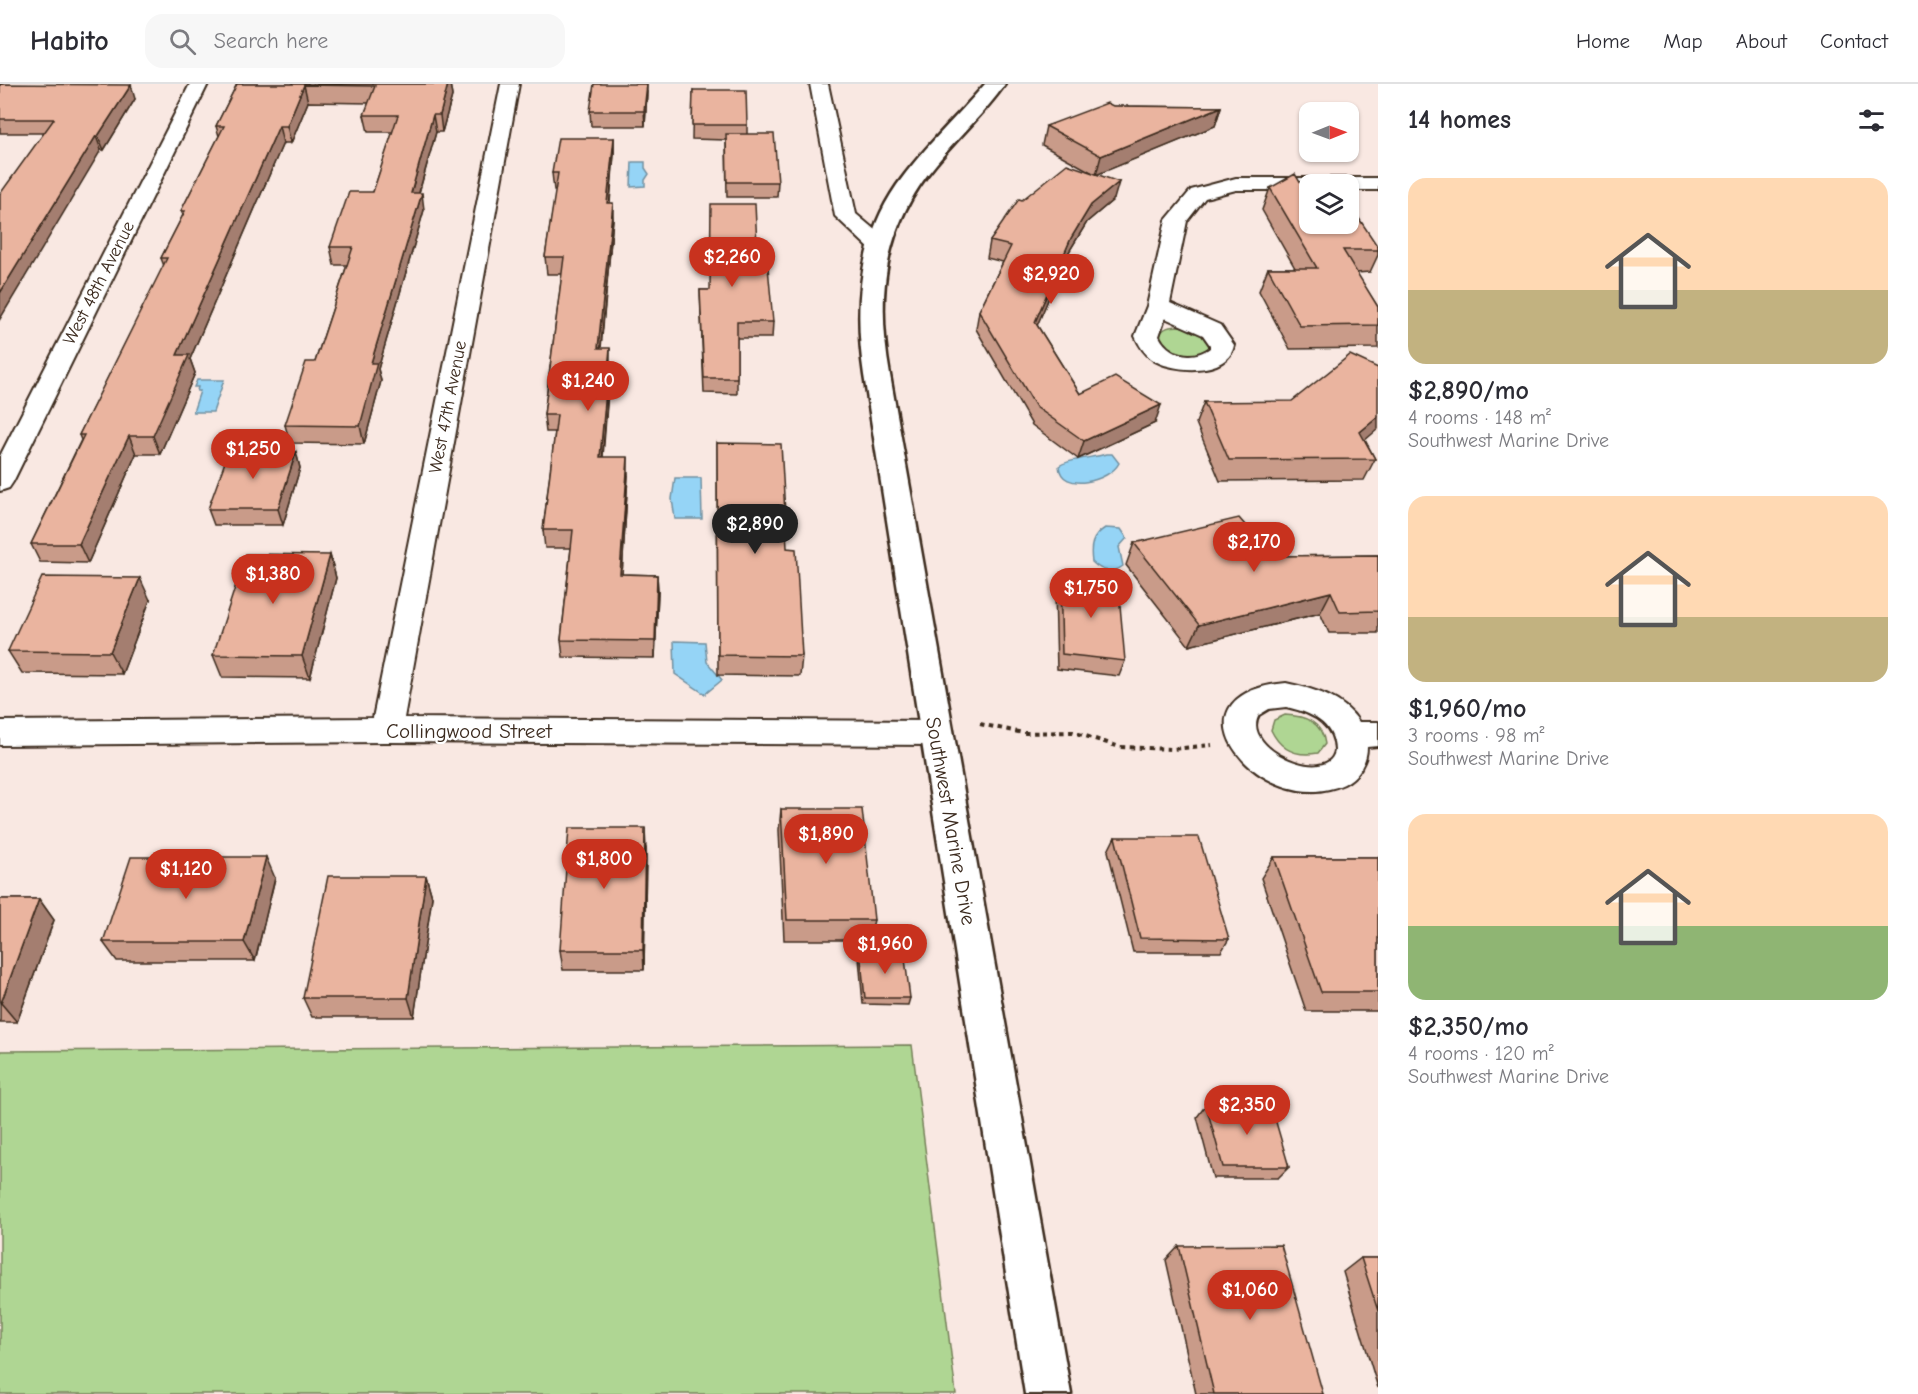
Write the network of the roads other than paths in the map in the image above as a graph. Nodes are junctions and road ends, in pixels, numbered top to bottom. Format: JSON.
{"nodes":[{"id":1,"x":199,"y":84,"type":"edge"},
{"id":2,"x":510,"y":84,"type":"edge"},
{"id":3,"x":819,"y":84,"type":"edge"},
{"id":4,"x":995,"y":84,"type":"edge"},
{"id":5,"x":1378,"y":184,"type":"edge"},
{"id":6,"x":880,"y":246,"type":"junction"},
{"id":7,"x":1158,"y":306,"type":"dead end"},
{"id":8,"x":0,"y":482,"type":"edge"},
{"id":9,"x":386,"y":730,"type":"junction"},
{"id":10,"x":0,"y":733,"type":"edge"},
{"id":11,"x":937,"y":733,"type":"junction"},
{"id":12,"x":1048,"y":1394,"type":"edge"}],
"edges":[{"from":1,"to":8,"type":"street","name":"West 48th Avenue"},
{"from":2,"to":9,"type":"street","name":"West 47th Avenue"},
{"from":3,"to":6,"type":"street"},
{"from":4,"to":6,"type":"main road","name":"Southwest Marine Drive"},
{"from":5,"to":7,"type":"street"},
{"from":6,"to":11,"type":"main road","name":"Southwest Marine Drive"},
{"from":9,"to":10,"type":"street","name":"Collingwood Street"},
{"from":9,"to":11,"type":"street","name":"Collingwood Street"},
{"from":11,"to":12,"type":"main road","name":"Southwest Marine Drive"}]}
